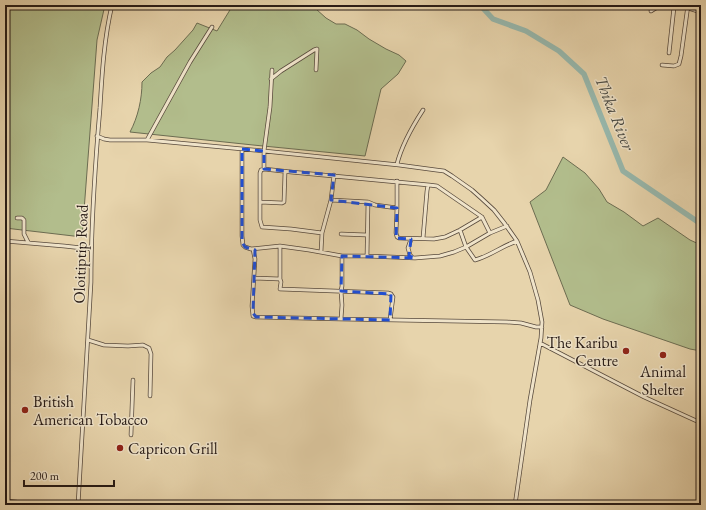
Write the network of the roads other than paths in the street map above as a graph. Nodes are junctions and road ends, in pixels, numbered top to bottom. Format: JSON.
{"nodes":[{"id":1,"x":112,"y":5,"type":"edge"},
{"id":2,"x":674,"y":7,"type":"junction"},
{"id":3,"x":688,"y":7,"type":"edge"},
{"id":4,"x":651,"y":11,"type":"dead end"},
{"id":5,"x":701,"y":12,"type":"edge"},
{"id":6,"x":212,"y":27,"type":"dead end"},
{"id":7,"x":669,"y":53,"type":"dead end"},
{"id":8,"x":662,"y":65,"type":"dead end"},
{"id":9,"x":272,"y":70,"type":"dead end"},
{"id":10,"x":316,"y":70,"type":"dead end"},
{"id":11,"x":271,"y":80,"type":"junction"},
{"id":12,"x":423,"y":110,"type":"dead end"},
{"id":13,"x":98,"y":136,"type":"junction"},
{"id":14,"x":147,"y":140,"type":"junction"},
{"id":15,"x":242,"y":149,"type":"junction"},
{"id":16,"x":264,"y":150,"type":"junction"},
{"id":17,"x":397,"y":164,"type":"junction"},
{"id":18,"x":264,"y":169,"type":"junction"},
{"id":19,"x":285,"y":172,"type":"junction"},
{"id":20,"x":334,"y":175,"type":"junction"},
{"id":21,"x":397,"y":181,"type":"junction"},
{"id":22,"x":429,"y":184,"type":"junction"},
{"id":23,"x":331,"y":200,"type":"junction"},
{"id":24,"x":260,"y":202,"type":"junction"},
{"id":25,"x":368,"y":202,"type":"junction"},
{"id":26,"x":397,"y":208,"type":"junction"},
{"id":27,"x":482,"y":217,"type":"junction"},
{"id":28,"x":17,"y":218,"type":"dead end"},
{"id":29,"x":507,"y":226,"type":"junction"},
{"id":30,"x":460,"y":230,"type":"junction"},
{"id":31,"x":322,"y":233,"type":"junction"},
{"id":32,"x":490,"y":233,"type":"junction"},
{"id":33,"x":341,"y":234,"type":"dead end"},
{"id":34,"x":367,"y":235,"type":"junction"},
{"id":35,"x":423,"y":238,"type":"junction"},
{"id":36,"x":411,"y":239,"type":"junction"},
{"id":37,"x":5,"y":241,"type":"edge"},
{"id":38,"x":517,"y":241,"type":"junction"},
{"id":39,"x":28,"y":242,"type":"junction"},
{"id":40,"x":280,"y":246,"type":"junction"},
{"id":41,"x":466,"y":247,"type":"junction"},
{"id":42,"x":91,"y":249,"type":"junction"},
{"id":43,"x":253,"y":249,"type":"junction"},
{"id":44,"x":320,"y":252,"type":"junction"},
{"id":45,"x":342,"y":256,"type":"junction"},
{"id":46,"x":367,"y":256,"type":"junction"},
{"id":47,"x":415,"y":258,"type":"junction"},
{"id":48,"x":254,"y":278,"type":"junction"},
{"id":49,"x":280,"y":279,"type":"junction"},
{"id":50,"x":340,"y":291,"type":"junction"},
{"id":51,"x":342,"y":319,"type":"junction"},
{"id":52,"x":390,"y":320,"type":"junction"},
{"id":53,"x":542,"y":327,"type":"junction"},
{"id":54,"x":88,"y":340,"type":"junction"},
{"id":55,"x":540,"y":343,"type":"junction"},
{"id":56,"x":133,"y":380,"type":"dead end"},
{"id":57,"x":150,"y":396,"type":"dead end"},
{"id":58,"x":701,"y":423,"type":"edge"},
{"id":59,"x":131,"y":436,"type":"dead end"},
{"id":60,"x":5,"y":502,"type":"edge"},
{"id":61,"x":43,"y":505,"type":"edge"},
{"id":62,"x":78,"y":505,"type":"edge"},
{"id":63,"x":515,"y":505,"type":"edge"}],
"edges":[{"from":1,"to":13,"type":"street","name":"Oloitiptip Road"},
{"from":2,"to":3,"type":"street"},
{"from":2,"to":4,"type":"street"},
{"from":2,"to":7,"type":"street"},
{"from":3,"to":5,"type":"street"},
{"from":3,"to":8,"type":"street"},
{"from":6,"to":14,"type":"street"},
{"from":9,"to":11,"type":"street"},
{"from":10,"to":11,"type":"street"},
{"from":11,"to":16,"type":"street"},
{"from":12,"to":17,"type":"street"},
{"from":13,"to":14,"type":"street"},
{"from":13,"to":42,"type":"street","name":"Oloitiptip Road"},
{"from":14,"to":15,"type":"street"},
{"from":15,"to":16,"type":"street"},
{"from":15,"to":43,"type":"street"},
{"from":16,"to":17,"type":"street"},
{"from":16,"to":18,"type":"street"},
{"from":17,"to":29,"type":"street"},
{"from":18,"to":19,"type":"street"},
{"from":18,"to":24,"type":"street"},
{"from":19,"to":20,"type":"street"},
{"from":19,"to":24,"type":"street"},
{"from":20,"to":21,"type":"street"},
{"from":20,"to":23,"type":"street"},
{"from":21,"to":22,"type":"street"},
{"from":21,"to":26,"type":"street"},
{"from":22,"to":27,"type":"street"},
{"from":22,"to":35,"type":"street"},
{"from":23,"to":25,"type":"street"},
{"from":23,"to":31,"type":"street"},
{"from":24,"to":31,"type":"street"},
{"from":25,"to":26,"type":"street"},
{"from":25,"to":34,"type":"street"},
{"from":26,"to":36,"type":"street"},
{"from":27,"to":30,"type":"street"},
{"from":27,"to":32,"type":"street"},
{"from":28,"to":39,"type":"street"},
{"from":29,"to":32,"type":"street"},
{"from":29,"to":38,"type":"street"},
{"from":30,"to":35,"type":"street"},
{"from":30,"to":41,"type":"street"},
{"from":31,"to":44,"type":"street"},
{"from":32,"to":41,"type":"street"},
{"from":33,"to":34,"type":"street"},
{"from":34,"to":46,"type":"street"},
{"from":35,"to":36,"type":"street"},
{"from":36,"to":47,"type":"street"},
{"from":37,"to":39,"type":"street"},
{"from":38,"to":41,"type":"street"},
{"from":38,"to":53,"type":"street"},
{"from":39,"to":42,"type":"street"},
{"from":40,"to":43,"type":"street"},
{"from":40,"to":44,"type":"street"},
{"from":40,"to":49,"type":"street"},
{"from":41,"to":47,"type":"street"},
{"from":42,"to":54,"type":"street","name":"Oloitiptip Road"},
{"from":43,"to":48,"type":"street"},
{"from":44,"to":45,"type":"street"},
{"from":45,"to":46,"type":"street"},
{"from":45,"to":50,"type":"street"},
{"from":46,"to":47,"type":"street"},
{"from":48,"to":49,"type":"street"},
{"from":48,"to":51,"type":"street"},
{"from":49,"to":50,"type":"street"},
{"from":50,"to":51,"type":"street"},
{"from":50,"to":52,"type":"street"},
{"from":51,"to":52,"type":"street"},
{"from":52,"to":53,"type":"street"},
{"from":53,"to":55,"type":"street"},
{"from":54,"to":57,"type":"street"},
{"from":54,"to":62,"type":"street","name":"Oloitiptip Road"},
{"from":55,"to":58,"type":"street"},
{"from":55,"to":63,"type":"street"},
{"from":56,"to":59,"type":"street"},
{"from":60,"to":61,"type":"highway"}]}
